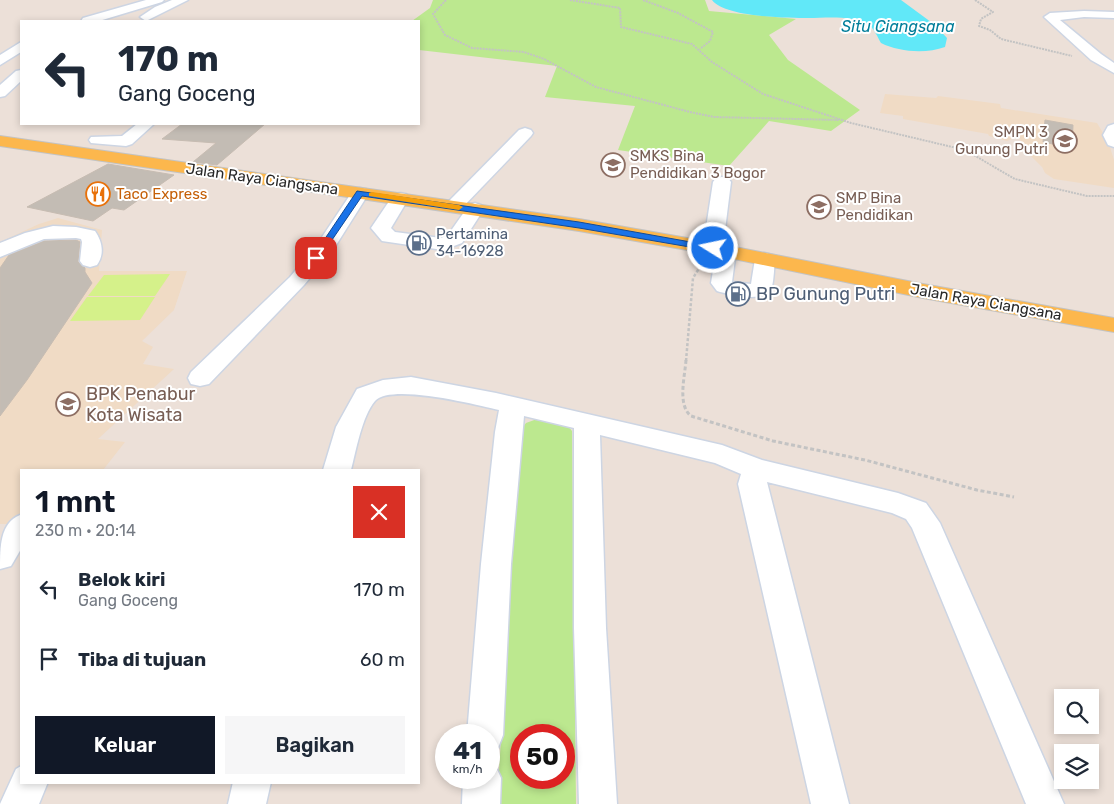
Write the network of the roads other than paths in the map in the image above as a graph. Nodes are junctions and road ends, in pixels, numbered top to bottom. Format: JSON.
{"nodes":[{"id":1,"x":158,"y":0,"type":"edge"},
{"id":2,"x":182,"y":0,"type":"edge"},
{"id":3,"x":1074,"y":1,"type":"dead end"},
{"id":4,"x":1084,"y":14,"type":"junction"},
{"id":5,"x":1114,"y":15,"type":"edge"},
{"id":6,"x":90,"y":20,"type":"edge"},
{"id":7,"x":141,"y":20,"type":"edge"},
{"id":8,"x":17,"y":49,"type":"edge"},
{"id":9,"x":0,"y":61,"type":"edge"},
{"id":10,"x":20,"y":69,"type":"edge"},
{"id":11,"x":1114,"y":69,"type":"edge"},
{"id":12,"x":0,"y":72,"type":"edge"},
{"id":13,"x":20,"y":75,"type":"edge"},
{"id":14,"x":0,"y":81,"type":"edge"},
{"id":15,"x":0,"y":93,"type":"edge"},
{"id":16,"x":117,"y":125,"type":"edge"},
{"id":17,"x":145,"y":125,"type":"edge"},
{"id":18,"x":1114,"y":128,"type":"edge"},
{"id":19,"x":524,"y":133,"type":"dead end"},
{"id":20,"x":0,"y":141,"type":"edge"},
{"id":21,"x":1114,"y":142,"type":"edge"},
{"id":22,"x":89,"y":146,"type":"junction"},
{"id":23,"x":722,"y":182,"type":"dead end"},
{"id":24,"x":360,"y":193,"type":"junction"},
{"id":25,"x":400,"y":198,"type":"junction"},
{"id":26,"x":454,"y":206,"type":"junction"},
{"id":27,"x":475,"y":209,"type":"junction"},
{"id":28,"x":716,"y":249,"type":"junction"},
{"id":29,"x":0,"y":252,"type":"edge"},
{"id":30,"x":765,"y":259,"type":"junction"},
{"id":31,"x":90,"y":261,"type":"dead end"},
{"id":32,"x":1114,"y":325,"type":"edge"},
{"id":33,"x":200,"y":378,"type":"dead end"},
{"id":34,"x":512,"y":405,"type":"junction"},
{"id":35,"x":587,"y":423,"type":"junction"},
{"id":36,"x":336,"y":469,"type":"edge"},
{"id":37,"x":756,"y":469,"type":"junction"},
{"id":38,"x":20,"y":526,"type":"dead end"},
{"id":39,"x":0,"y":557,"type":"edge"},
{"id":40,"x":486,"y":724,"type":"edge"},
{"id":41,"x":28,"y":784,"type":"edge"},
{"id":42,"x":252,"y":784,"type":"edge"},
{"id":43,"x":482,"y":789,"type":"edge"},
{"id":44,"x":19,"y":804,"type":"edge"},
{"id":45,"x":247,"y":804,"type":"edge"},
{"id":46,"x":481,"y":804,"type":"edge"},
{"id":47,"x":598,"y":804,"type":"edge"},
{"id":48,"x":830,"y":804,"type":"edge"},
{"id":49,"x":1045,"y":804,"type":"edge"}],
"edges":[{"from":1,"to":6,"type":"street"},
{"from":2,"to":7,"type":"street"},
{"from":3,"to":4,"type":"street"},
{"from":4,"to":5,"type":"street"},
{"from":4,"to":11,"type":"street"},
{"from":8,"to":9,"type":"street"},
{"from":8,"to":12,"type":"street"},
{"from":10,"to":14,"type":"street"},
{"from":13,"to":15,"type":"street"},
{"from":16,"to":22,"type":"street"},
{"from":17,"to":22,"type":"street"},
{"from":18,"to":21,"type":"street"},
{"from":19,"to":26,"type":"street"},
{"from":20,"to":22,"type":"main road","name":"Jalan Raya Ciangsana"},
{"from":22,"to":24,"type":"main road","name":"Jalan Raya Ciangsana"},
{"from":23,"to":28,"type":"street"},
{"from":24,"to":25,"type":"main road","name":"Jalan Raya Ciangsana"},
{"from":24,"to":33,"type":"street"},
{"from":25,"to":26,"type":"main road","name":"Jalan Raya Ciangsana"},
{"from":25,"to":27,"type":"street"},
{"from":26,"to":27,"type":"main road","name":"Jalan Raya Ciangsana"},
{"from":27,"to":28,"type":"main road","name":"Jalan Raya Ciangsana"},
{"from":28,"to":30,"type":"main road","name":"Jalan Raya Ciangsana"},
{"from":28,"to":30,"type":"street"},
{"from":29,"to":31,"type":"street"},
{"from":30,"to":32,"type":"main road","name":"Jalan Raya Ciangsana"},
{"from":34,"to":35,"type":"street"},
{"from":34,"to":36,"type":"street"},
{"from":34,"to":40,"type":"street"},
{"from":35,"to":37,"type":"street"},
{"from":35,"to":47,"type":"street"},
{"from":37,"to":48,"type":"street"},
{"from":37,"to":49,"type":"street"},
{"from":38,"to":39,"type":"street"},
{"from":41,"to":44,"type":"street"},
{"from":42,"to":45,"type":"street"},
{"from":43,"to":46,"type":"street"}]}
